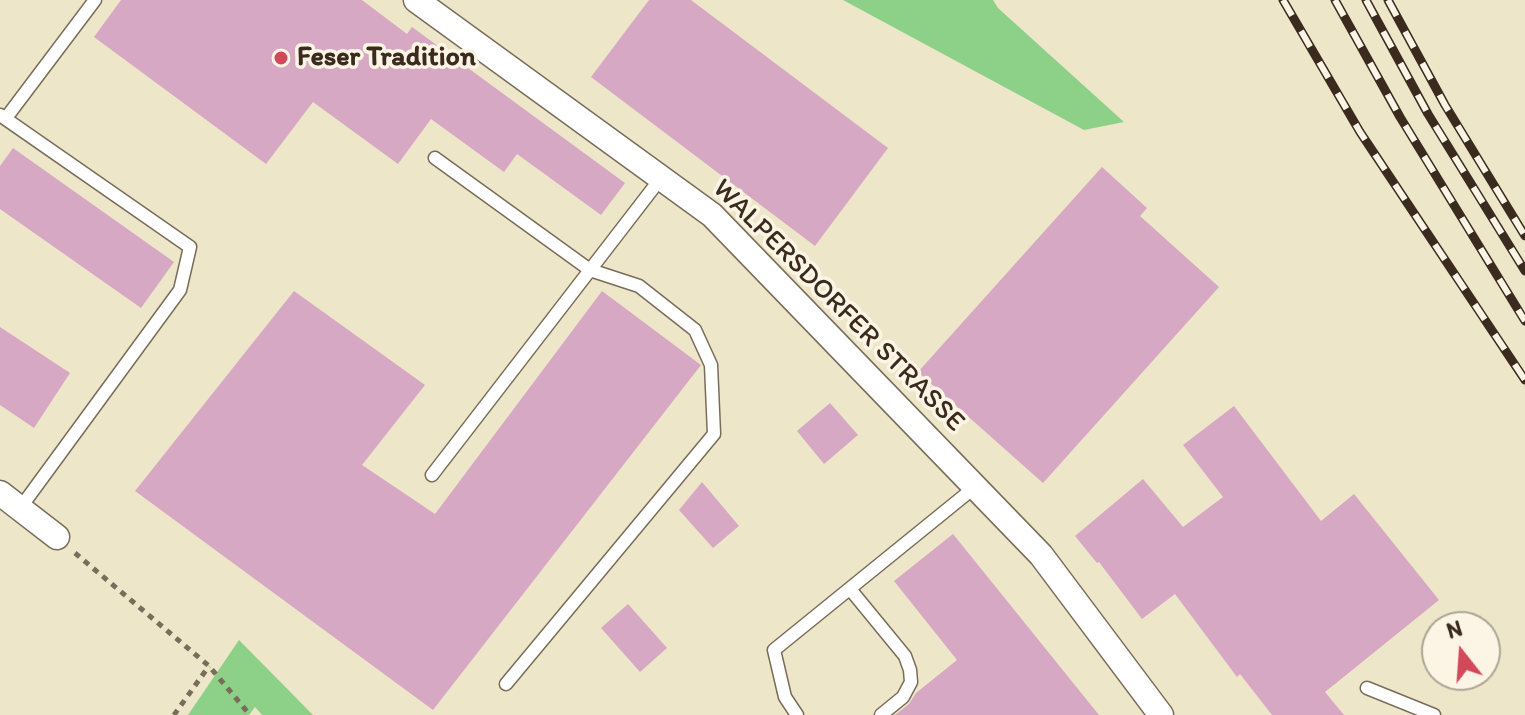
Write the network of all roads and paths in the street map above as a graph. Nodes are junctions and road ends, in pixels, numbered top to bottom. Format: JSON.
{"nodes":[{"id":1,"x":95,"y":0,"type":"edge"},
{"id":2,"x":416,"y":0,"type":"edge"},
{"id":3,"x":3,"y":116,"type":"edge"},
{"id":4,"x":435,"y":158,"type":"dead end"},
{"id":5,"x":661,"y":178,"type":"junction"},
{"id":6,"x":590,"y":270,"type":"junction"},
{"id":7,"x":432,"y":475,"type":"dead end"},
{"id":8,"x":975,"y":487,"type":"junction"},
{"id":9,"x":0,"y":493,"type":"edge"},
{"id":10,"x":21,"y":507,"type":"junction"},
{"id":11,"x":57,"y":537,"type":"joint"},
{"id":12,"x":850,"y":589,"type":"junction"},
{"id":13,"x":209,"y":666,"type":"junction"},
{"id":14,"x":506,"y":684,"type":"dead end"},
{"id":15,"x":1367,"y":688,"type":"dead end"},
{"id":16,"x":174,"y":715,"type":"edge"},
{"id":17,"x":250,"y":715,"type":"edge"},
{"id":18,"x":797,"y":715,"type":"edge"},
{"id":19,"x":881,"y":715,"type":"edge"},
{"id":20,"x":1161,"y":715,"type":"edge"},
{"id":21,"x":1434,"y":715,"type":"edge"}],
"edges":[{"from":1,"to":3,"type":"lane"},
{"from":2,"to":5,"type":"street","name":"WALPERSDORFER STRASSE"},
{"from":3,"to":10,"type":"lane"},
{"from":4,"to":6,"type":"lane"},
{"from":5,"to":6,"type":"lane"},
{"from":5,"to":8,"type":"street","name":"WALPERSDORFER STRASSE"},
{"from":6,"to":7,"type":"lane"},
{"from":6,"to":14,"type":"lane"},
{"from":8,"to":12,"type":"lane"},
{"from":8,"to":20,"type":"street","name":"WALPERSDORFER STRASSE"},
{"from":9,"to":10,"type":"street"},
{"from":10,"to":11,"type":"street"},
{"from":11,"to":13,"type":"path"},
{"from":12,"to":18,"type":"lane"},
{"from":12,"to":19,"type":"lane"},
{"from":13,"to":16,"type":"path"},
{"from":13,"to":17,"type":"path"},
{"from":15,"to":21,"type":"lane"}]}
